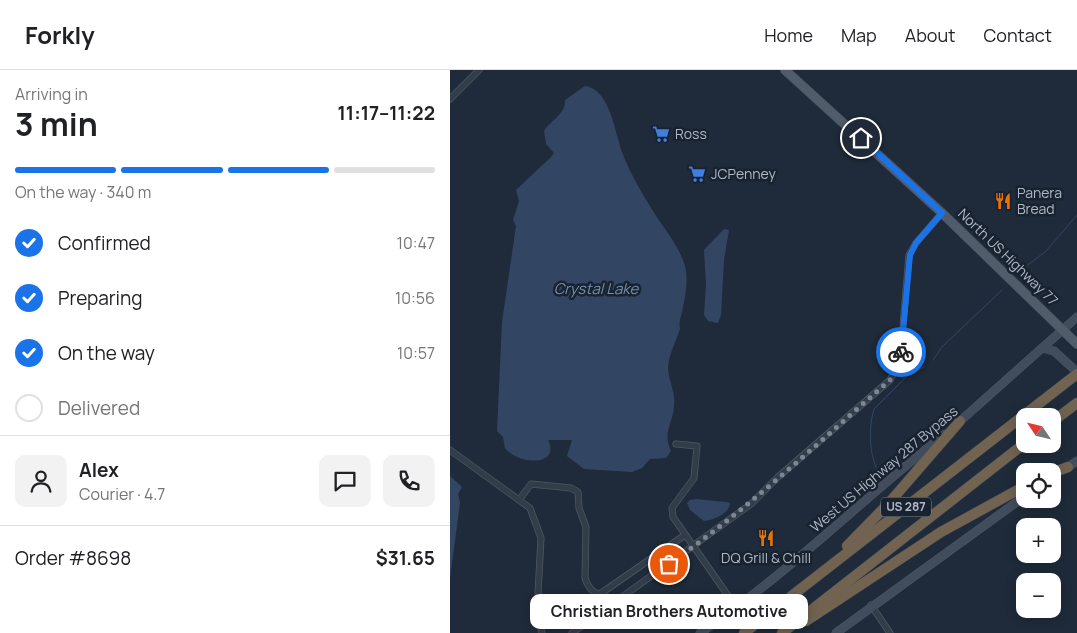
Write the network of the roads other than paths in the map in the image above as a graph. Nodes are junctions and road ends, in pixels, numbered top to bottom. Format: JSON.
{"nodes":[{"id":1,"x":479,"y":70,"type":"edge"},
{"id":2,"x":785,"y":70,"type":"edge"},
{"id":3,"x":450,"y":99,"type":"edge"},
{"id":4,"x":942,"y":213,"type":"junction"},
{"id":5,"x":1077,"y":317,"type":"edge"},
{"id":6,"x":1063,"y":330,"type":"junction"},
{"id":7,"x":1077,"y":344,"type":"edge"},
{"id":8,"x":1042,"y":348,"type":"junction"},
{"id":9,"x":1077,"y":373,"type":"edge"},
{"id":10,"x":1077,"y":403,"type":"edge"},
{"id":11,"x":1061,"y":415,"type":"edge"},
{"id":12,"x":960,"y":421,"type":"junction"},
{"id":13,"x":676,"y":444,"type":"dead end"},
{"id":14,"x":450,"y":450,"type":"edge"},
{"id":15,"x":1016,"y":450,"type":"edge"},
{"id":16,"x":1077,"y":461,"type":"edge"},
{"id":17,"x":1068,"y":467,"type":"junction"},
{"id":18,"x":1061,"y":470,"type":"edge"},
{"id":19,"x":1061,"y":471,"type":"edge"},
{"id":20,"x":1016,"y":491,"type":"edge"},
{"id":21,"x":519,"y":500,"type":"junction"},
{"id":22,"x":1016,"y":502,"type":"edge"},
{"id":23,"x":685,"y":535,"type":"junction"},
{"id":24,"x":694,"y":547,"type":"junction"},
{"id":25,"x":795,"y":595,"type":"junction"},
{"id":26,"x":872,"y":605,"type":"junction"},
{"id":27,"x":736,"y":607,"type":"junction"},
{"id":28,"x":785,"y":631,"type":"edge"},
{"id":29,"x":542,"y":633,"type":"edge"},
{"id":30,"x":572,"y":633,"type":"edge"},
{"id":31,"x":700,"y":633,"type":"edge"},
{"id":32,"x":744,"y":633,"type":"edge"},
{"id":33,"x":836,"y":633,"type":"edge"},
{"id":34,"x":890,"y":633,"type":"edge"}],
"edges":[{"from":1,"to":3,"type":"street"},
{"from":2,"to":4,"type":"main road","name":"North US Highway 77"},
{"from":4,"to":6,"type":"main road","name":"North US Highway 77"},
{"from":4,"to":24,"type":"street"},
{"from":5,"to":6,"type":"main road","name":"West US Highway 287 Bypass"},
{"from":6,"to":7,"type":"main road","name":"North US Highway 77"},
{"from":6,"to":8,"type":"main road","name":"West US Highway 287 Bypass"},
{"from":8,"to":9,"type":"main road"},
{"from":8,"to":12,"type":"main road","name":"West US Highway 287 Bypass"},
{"from":9,"to":25,"type":"highway","number":"US 287"},
{"from":10,"to":11,"type":"highway"},
{"from":12,"to":25,"type":"highway"},
{"from":12,"to":27,"type":"main road","name":"West US Highway 287 Bypass"},
{"from":13,"to":23,"type":"street"},
{"from":14,"to":21,"type":"street"},
{"from":15,"to":28,"type":"highway","number":"US 287"},
{"from":16,"to":17,"type":"main road"},
{"from":17,"to":18,"type":"highway"},
{"from":17,"to":19,"type":"main road"},
{"from":20,"to":28,"type":"highway"},
{"from":21,"to":23,"type":"street"},
{"from":21,"to":29,"type":"street"},
{"from":22,"to":26,"type":"main road"},
{"from":23,"to":24,"type":"street"},
{"from":24,"to":27,"type":"street"},
{"from":24,"to":30,"type":"street"},
{"from":25,"to":32,"type":"highway","number":"US 287"},
{"from":26,"to":33,"type":"main road"},
{"from":26,"to":34,"type":"street"},
{"from":27,"to":31,"type":"main road","name":"West US Highway 287 Bypass"}]}
